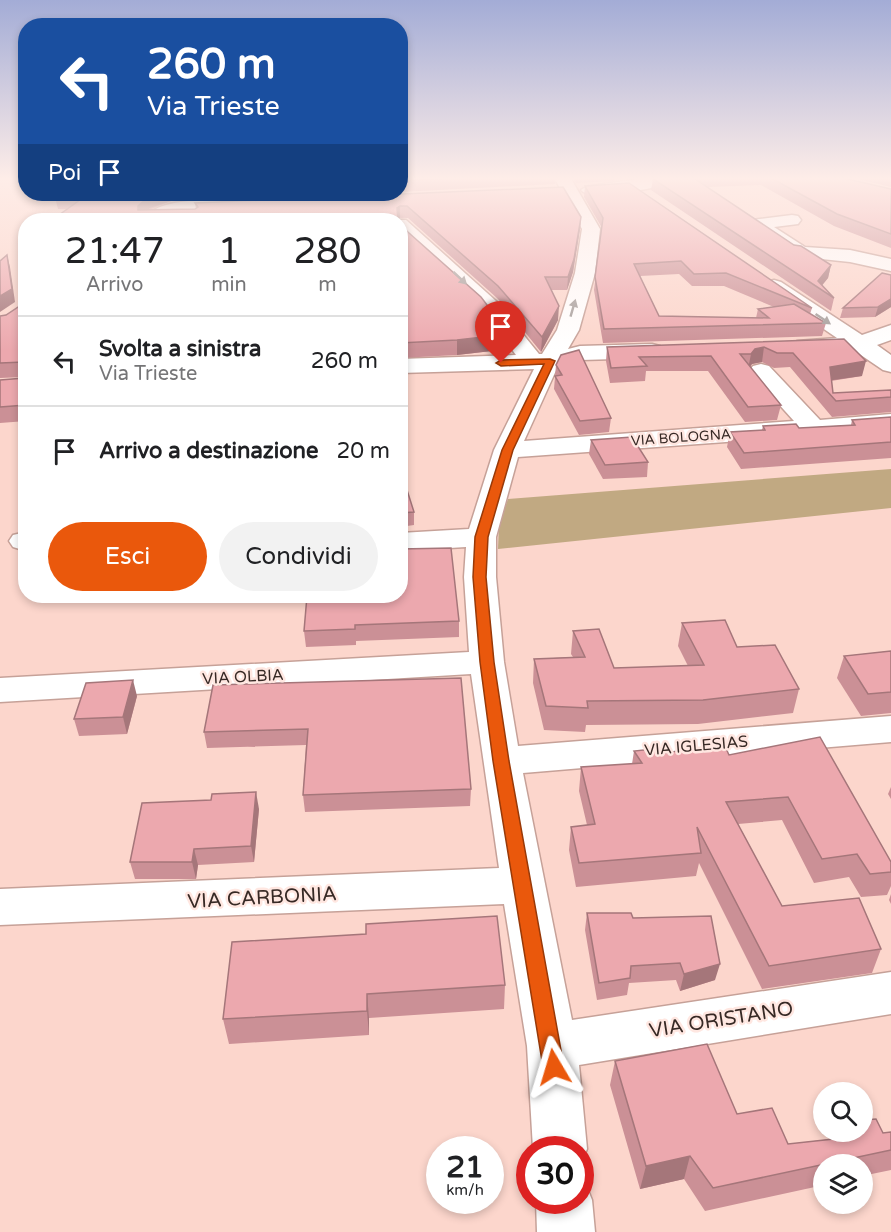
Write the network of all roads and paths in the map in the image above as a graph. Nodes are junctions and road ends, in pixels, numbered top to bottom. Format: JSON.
{"nodes":[{"id":1,"x":411,"y":234,"type":"edge"},
{"id":2,"x":591,"y":234,"type":"edge"},
{"id":3,"x":773,"y":234,"type":"edge"},
{"id":4,"x":891,"y":265,"type":"edge"},
{"id":5,"x":758,"y":275,"type":"edge"},
{"id":6,"x":891,"y":332,"type":"edge"},
{"id":7,"x":860,"y":344,"type":"junction"},
{"id":8,"x":779,"y":347,"type":"edge"},
{"id":9,"x":674,"y":350,"type":"edge"},
{"id":10,"x":542,"y":362,"type":"junction"},
{"id":11,"x":891,"y":365,"type":"edge"},
{"id":12,"x":408,"y":366,"type":"edge"},
{"id":13,"x":761,"y":372,"type":"dead end"},
{"id":14,"x":891,"y":422,"type":"edge"},
{"id":15,"x":813,"y":427,"type":"junction"},
{"id":16,"x":507,"y":450,"type":"junction"},
{"id":17,"x":482,"y":537,"type":"junction"},
{"id":18,"x":408,"y":542,"type":"edge"},
{"id":19,"x":487,"y":662,"type":"junction"},
{"id":20,"x":0,"y":690,"type":"edge"},
{"id":21,"x":891,"y":729,"type":"edge"},
{"id":22,"x":501,"y":761,"type":"junction"},
{"id":23,"x":523,"y":885,"type":"junction"},
{"id":24,"x":0,"y":907,"type":"edge"},
{"id":25,"x":891,"y":993,"type":"edge"},
{"id":26,"x":552,"y":1046,"type":"junction"},
{"id":27,"x":559,"y":1136,"type":"edge"},
{"id":28,"x":565,"y":1214,"type":"edge"},
{"id":29,"x":566,"y":1232,"type":"edge"}],
"edges":[{"from":1,"to":10,"type":"street","one_way":true},
{"from":10,"to":2,"type":"street","one_way":true},
{"from":3,"to":4,"type":"street"},
{"from":5,"to":7,"type":"street","one_way":true},
{"from":6,"to":7,"type":"street"},
{"from":7,"to":8,"type":"street"},
{"from":7,"to":11,"type":"street"},
{"from":9,"to":10,"type":"street"},
{"from":10,"to":12,"type":"street"},
{"from":10,"to":16,"type":"street"},
{"from":13,"to":15,"type":"street"},
{"from":14,"to":15,"type":"street","name":"VIA BOLOGNA"},
{"from":15,"to":16,"type":"street","name":"VIA BOLOGNA"},
{"from":16,"to":17,"type":"street"},
{"from":17,"to":18,"type":"street"},
{"from":17,"to":19,"type":"street"},
{"from":19,"to":20,"type":"street","name":"VIA OLBIA"},
{"from":19,"to":22,"type":"street"},
{"from":21,"to":22,"type":"street","name":"VIA IGLESIAS"},
{"from":22,"to":23,"type":"street"},
{"from":23,"to":24,"type":"street","name":"VIA CARBONIA"},
{"from":23,"to":26,"type":"street"},
{"from":25,"to":26,"type":"street","name":"VIA ORISTANO"},
{"from":26,"to":27,"type":"street"},
{"from":28,"to":29,"type":"street"}]}
